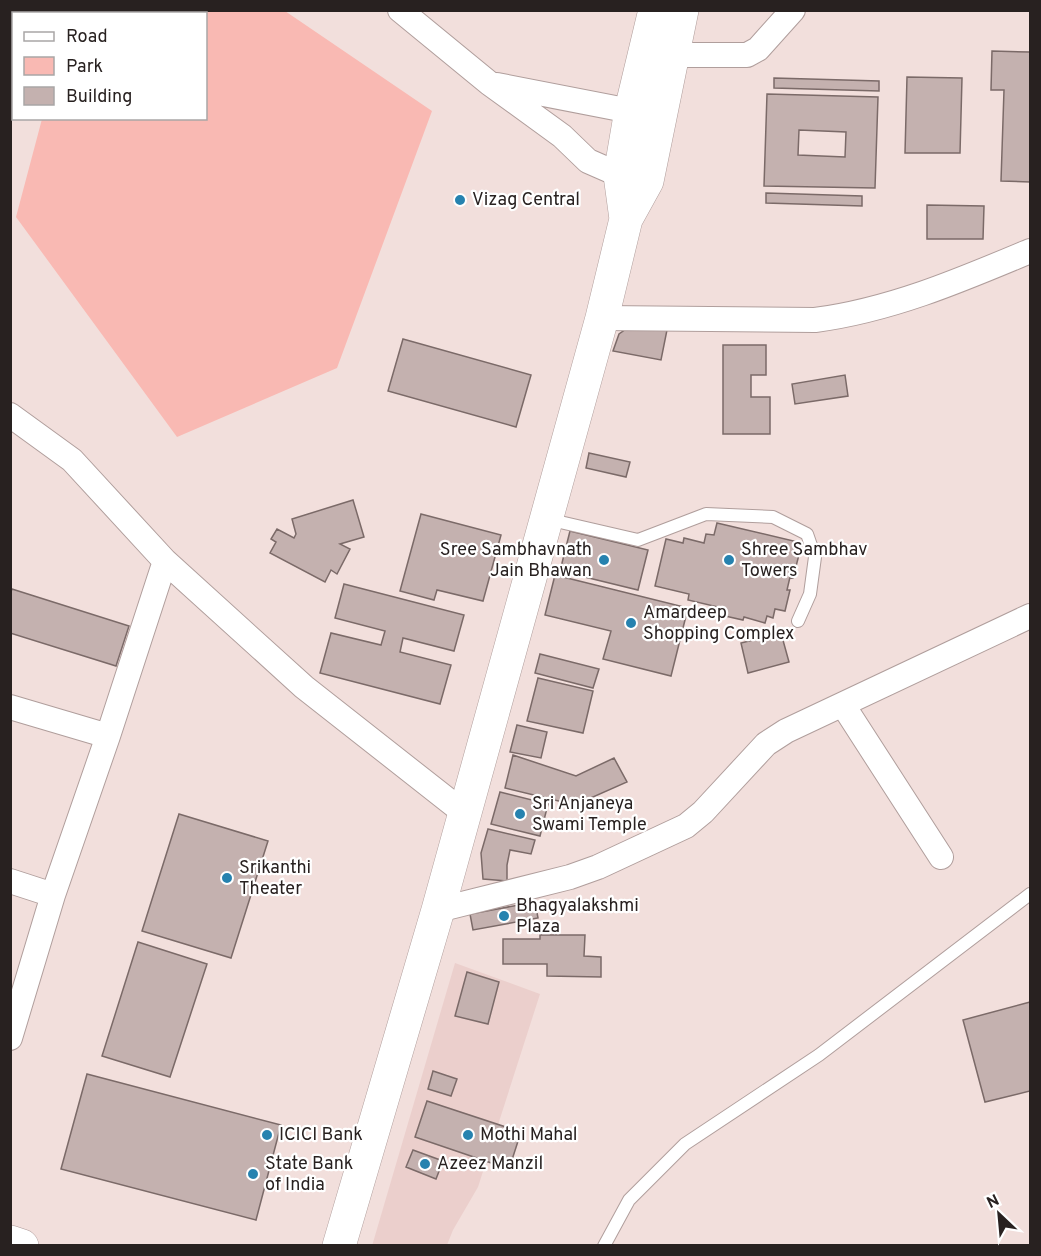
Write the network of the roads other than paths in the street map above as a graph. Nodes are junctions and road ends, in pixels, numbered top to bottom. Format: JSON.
{"nodes":[{"id":1,"x":400,"y":10,"type":"edge"},
{"id":2,"x":655,"y":10,"type":"edge"},
{"id":3,"x":682,"y":10,"type":"edge"},
{"id":4,"x":792,"y":10,"type":"edge"},
{"id":5,"x":673,"y":55,"type":"junction"},
{"id":6,"x":489,"y":83,"type":"junction"},
{"id":7,"x":646,"y":114,"type":"junction"},
{"id":8,"x":634,"y":178,"type":"junction"},
{"id":9,"x":1030,"y":251,"type":"edge"},
{"id":10,"x":602,"y":318,"type":"junction"},
{"id":11,"x":10,"y":415,"type":"edge"},
{"id":12,"x":546,"y":519,"type":"junction"},
{"id":13,"x":165,"y":561,"type":"junction"},
{"id":14,"x":1030,"y":616,"type":"edge"},
{"id":15,"x":798,"y":621,"type":"dead end"},
{"id":16,"x":843,"y":705,"type":"junction"},
{"id":17,"x":10,"y":707,"type":"edge"},
{"id":18,"x":108,"y":736,"type":"junction"},
{"id":19,"x":463,"y":812,"type":"junction"},
{"id":20,"x":941,"y":857,"type":"dead end"},
{"id":21,"x":10,"y":881,"type":"edge"},
{"id":22,"x":1030,"y":894,"type":"edge"},
{"id":23,"x":53,"y":895,"type":"junction"},
{"id":24,"x":438,"y":910,"type":"junction"},
{"id":25,"x":10,"y":1038,"type":"edge"},
{"id":26,"x":10,"y":1242,"type":"edge"},
{"id":27,"x":22,"y":1245,"type":"edge"},
{"id":28,"x":339,"y":1245,"type":"edge"},
{"id":29,"x":604,"y":1245,"type":"edge"}],
"edges":[{"from":1,"to":6,"type":"street"},
{"from":2,"to":7,"type":"main road"},
{"from":3,"to":5,"type":"main road"},
{"from":4,"to":5,"type":"street"},
{"from":5,"to":7,"type":"main road"},
{"from":6,"to":7,"type":"street"},
{"from":6,"to":8,"type":"street"},
{"from":7,"to":8,"type":"main road"},
{"from":8,"to":10,"type":"main road"},
{"from":9,"to":10,"type":"street"},
{"from":10,"to":12,"type":"main road"},
{"from":11,"to":13,"type":"street"},
{"from":12,"to":15,"type":"lane"},
{"from":12,"to":19,"type":"main road"},
{"from":13,"to":18,"type":"street"},
{"from":13,"to":19,"type":"street"},
{"from":14,"to":16,"type":"street"},
{"from":16,"to":20,"type":"street"},
{"from":16,"to":24,"type":"street"},
{"from":17,"to":18,"type":"street"},
{"from":18,"to":23,"type":"street"},
{"from":19,"to":24,"type":"main road"},
{"from":21,"to":23,"type":"street"},
{"from":22,"to":29,"type":"lane"},
{"from":23,"to":25,"type":"street"},
{"from":24,"to":28,"type":"main road"},
{"from":26,"to":27,"type":"main road"}]}
